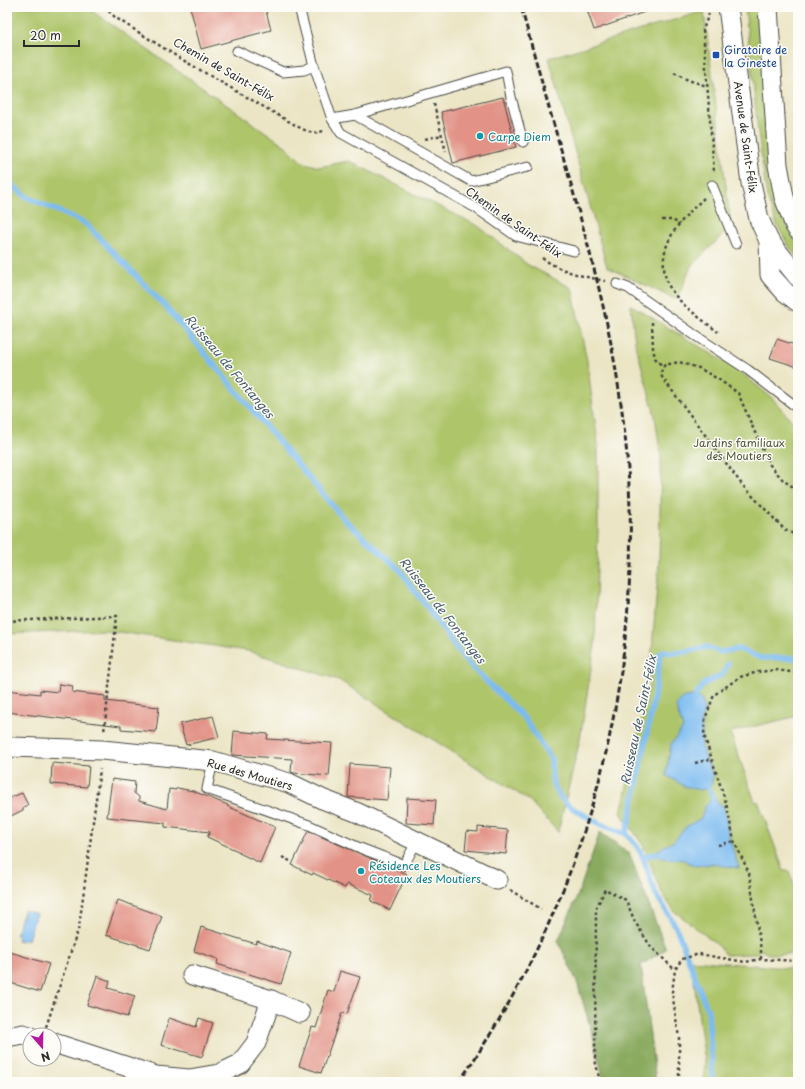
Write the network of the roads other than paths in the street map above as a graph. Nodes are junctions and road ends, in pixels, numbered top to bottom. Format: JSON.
{"nodes":[{"id":1,"x":299,"y":7,"type":"edge"},
{"id":2,"x":768,"y":7,"type":"edge"},
{"id":3,"x":720,"y":9,"type":"edge"},
{"id":4,"x":237,"y":51,"type":"dead end"},
{"id":5,"x":314,"y":66,"type":"junction"},
{"id":6,"x":356,"y":114,"type":"junction"},
{"id":7,"x":332,"y":118,"type":"junction"},
{"id":8,"x":523,"y":142,"type":"dead end"},
{"id":9,"x":528,"y":167,"type":"dead end"},
{"id":10,"x":712,"y":185,"type":"road end"},
{"id":11,"x":798,"y":230,"type":"edge"},
{"id":12,"x":769,"y":241,"type":"junction"},
{"id":13,"x":736,"y":244,"type":"dead end"},
{"id":14,"x":574,"y":251,"type":"dead end"},
{"id":15,"x":798,"y":277,"type":"edge"},
{"id":16,"x":617,"y":284,"type":"road end"},
{"id":17,"x":798,"y":302,"type":"edge"},
{"id":18,"x":798,"y":408,"type":"edge"},
{"id":19,"x":7,"y":748,"type":"edge"},
{"id":20,"x":213,"y":761,"type":"junction"},
{"id":21,"x":417,"y":841,"type":"junction"},
{"id":22,"x":497,"y":880,"type":"road end"},
{"id":23,"x":192,"y":975,"type":"dead end"},
{"id":24,"x":271,"y":1000,"type":"junction"},
{"id":25,"x":300,"y":1013,"type":"dead end"},
{"id":26,"x":22,"y":1034,"type":"edge"},
{"id":27,"x":7,"y":1037,"type":"edge"},
{"id":28,"x":62,"y":1046,"type":"edge"}],
"edges":[{"from":1,"to":5,"type":"lane","name":"Chemin de Saint-Félix"},
{"from":2,"to":11,"type":"street"},
{"from":3,"to":12,"type":"street","name":"Avenue de Saint-Félix"},
{"from":4,"to":5,"type":"lane"},
{"from":5,"to":7,"type":"lane","name":"Chemin de Saint-Félix"},
{"from":6,"to":7,"type":"lane"},
{"from":6,"to":8,"type":"lane"},
{"from":6,"to":9,"type":"lane"},
{"from":7,"to":14,"type":"lane","name":"Chemin de Saint-Félix"},
{"from":10,"to":13,"type":"lane"},
{"from":12,"to":15,"type":"street","name":"Avenue de Saint-Félix"},
{"from":12,"to":17,"type":"street","name":"Avenue de Saint-Félix"},
{"from":16,"to":18,"type":"lane"},
{"from":19,"to":20,"type":"street","name":"Rue des Moutiers"},
{"from":20,"to":21,"type":"street","name":"Rue des Moutiers"},
{"from":20,"to":21,"type":"lane"},
{"from":21,"to":22,"type":"street","name":"Rue des Moutiers"},
{"from":23,"to":24,"type":"street"},
{"from":24,"to":25,"type":"street"},
{"from":24,"to":28,"type":"street"},
{"from":26,"to":27,"type":"street"}]}
